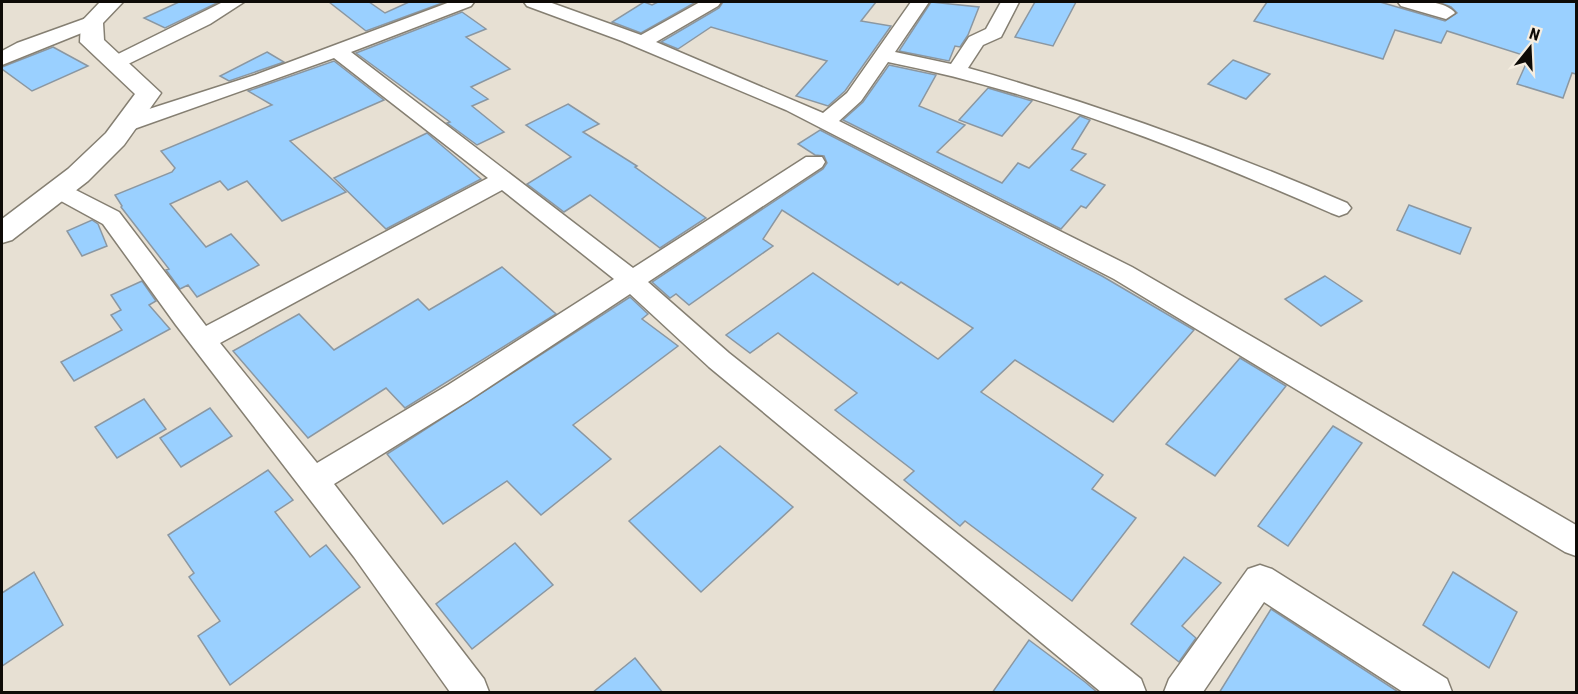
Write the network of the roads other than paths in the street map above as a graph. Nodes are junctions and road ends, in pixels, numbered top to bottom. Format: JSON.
{"nodes":[{"id":1,"x":112,"y":2,"type":"edge"},
{"id":2,"x":235,"y":2,"type":"edge"},
{"id":3,"x":465,"y":2,"type":"edge"},
{"id":4,"x":532,"y":2,"type":"edge"},
{"id":5,"x":712,"y":2,"type":"edge"},
{"id":6,"x":920,"y":2,"type":"edge"},
{"id":7,"x":1010,"y":2,"type":"edge"},
{"id":8,"x":1407,"y":2,"type":"edge"},
{"id":9,"x":1446,"y":13,"type":"dead end"},
{"id":10,"x":92,"y":22,"type":"junction"},
{"id":11,"x":642,"y":42,"type":"junction"},
{"id":12,"x":336,"y":50,"type":"junction"},
{"id":13,"x":883,"y":55,"type":"junction"},
{"id":14,"x":2,"y":59,"type":"edge"},
{"id":15,"x":115,"y":63,"type":"junction"},
{"id":16,"x":956,"y":71,"type":"junction"},
{"id":17,"x":825,"y":122,"type":"junction"},
{"id":18,"x":126,"y":124,"type":"junction"},
{"id":19,"x":814,"y":162,"type":"dead end"},
{"id":20,"x":504,"y":179,"type":"junction"},
{"id":21,"x":58,"y":190,"type":"junction"},
{"id":22,"x":1339,"y":208,"type":"dead end"},
{"id":23,"x":2,"y":232,"type":"edge"},
{"id":24,"x":632,"y":282,"type":"junction"},
{"id":25,"x":203,"y":340,"type":"junction"},
{"id":26,"x":314,"y":481,"type":"junction"},
{"id":27,"x":1576,"y":542,"type":"edge"},
{"id":28,"x":471,"y":693,"type":"edge"},
{"id":29,"x":1128,"y":693,"type":"edge"},
{"id":30,"x":1182,"y":693,"type":"edge"},
{"id":31,"x":1434,"y":693,"type":"edge"}],
"edges":[{"from":1,"to":10,"type":"street"},
{"from":2,"to":15,"type":"street"},
{"from":3,"to":12,"type":"street"},
{"from":4,"to":11,"type":"street"},
{"from":5,"to":11,"type":"street"},
{"from":6,"to":13,"type":"street"},
{"from":7,"to":16,"type":"street"},
{"from":8,"to":9,"type":"street"},
{"from":10,"to":14,"type":"street"},
{"from":10,"to":15,"type":"street"},
{"from":11,"to":17,"type":"street"},
{"from":12,"to":18,"type":"street"},
{"from":12,"to":20,"type":"street"},
{"from":13,"to":16,"type":"street"},
{"from":13,"to":17,"type":"street"},
{"from":15,"to":18,"type":"street"},
{"from":16,"to":22,"type":"street"},
{"from":17,"to":27,"type":"street"},
{"from":18,"to":21,"type":"street"},
{"from":19,"to":24,"type":"street"},
{"from":20,"to":24,"type":"street"},
{"from":20,"to":25,"type":"street"},
{"from":21,"to":23,"type":"street"},
{"from":21,"to":25,"type":"street"},
{"from":24,"to":26,"type":"street"},
{"from":24,"to":29,"type":"street"},
{"from":25,"to":26,"type":"street"},
{"from":26,"to":28,"type":"street"},
{"from":30,"to":31,"type":"street"}]}
